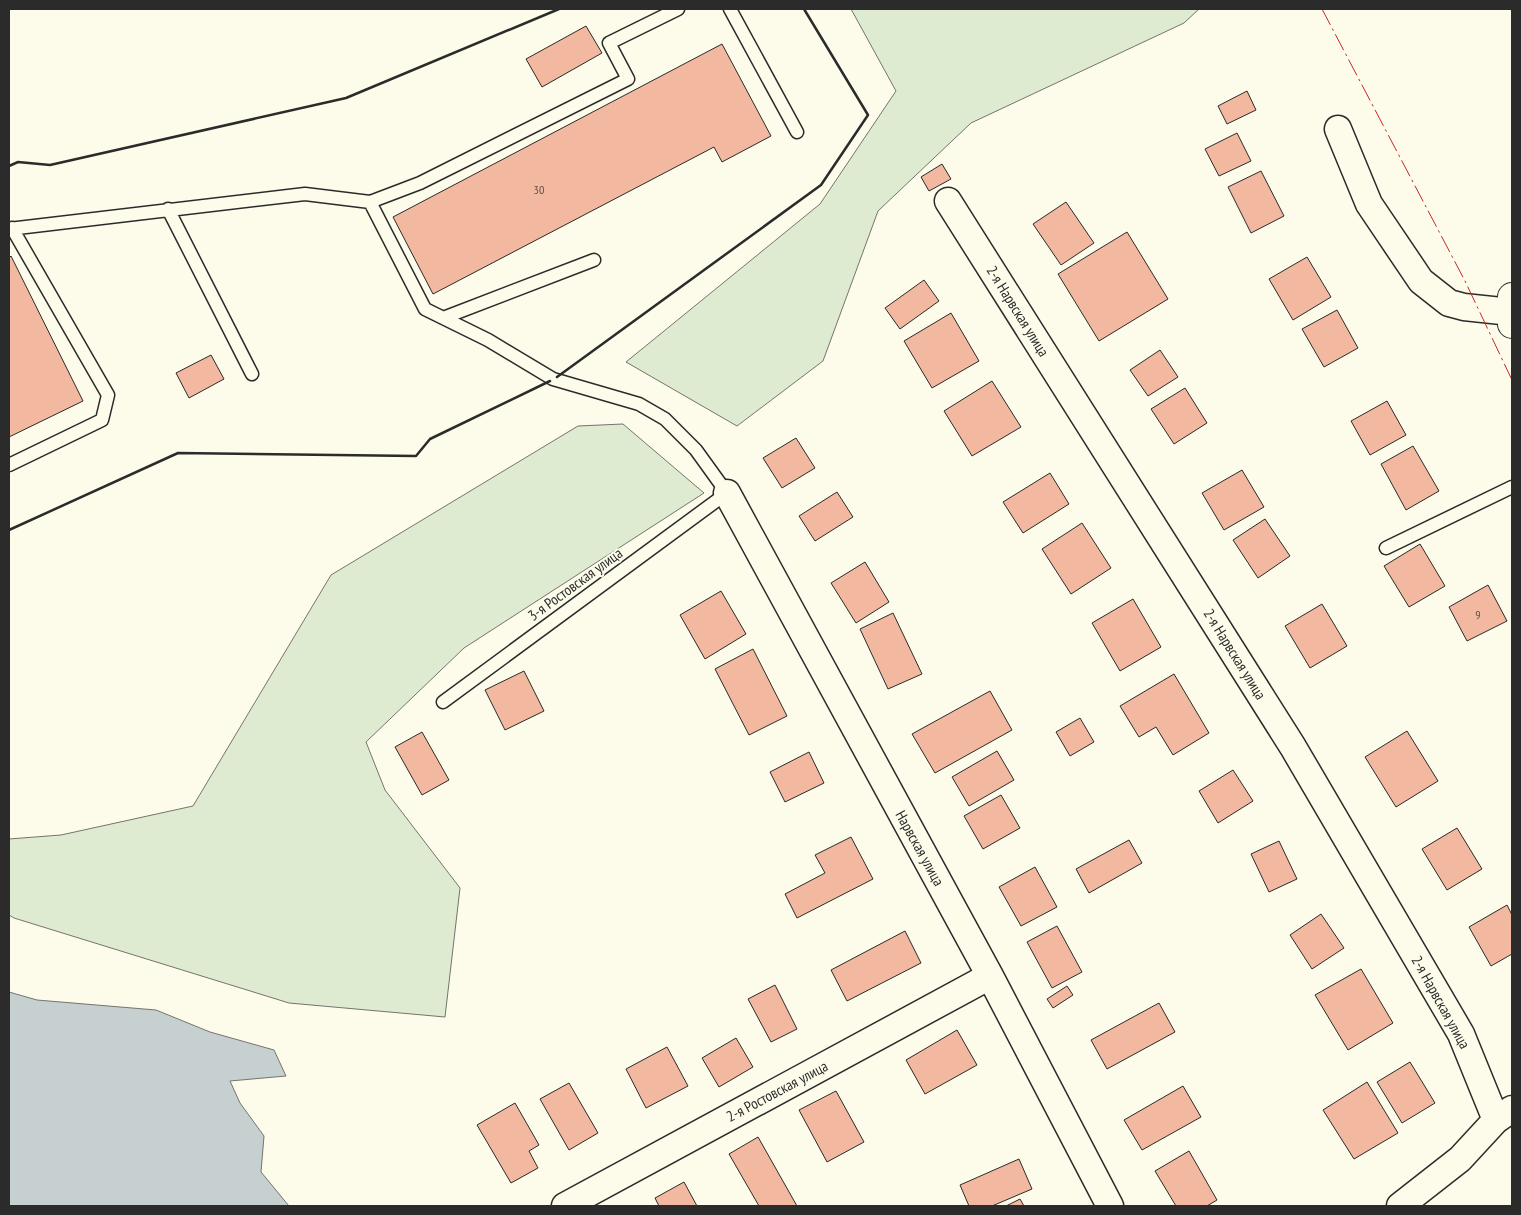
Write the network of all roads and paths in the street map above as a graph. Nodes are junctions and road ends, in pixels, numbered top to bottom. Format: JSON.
{"nodes":[{"id":1,"x":678,"y":9,"type":"edge"},
{"id":2,"x":730,"y":9,"type":"edge"},
{"id":3,"x":1338,"y":129,"type":"dead end"},
{"id":4,"x":797,"y":132,"type":"dead end"},
{"id":5,"x":948,"y":201,"type":"dead end"},
{"id":6,"x":370,"y":202,"type":"junction"},
{"id":7,"x":168,"y":210,"type":"junction"},
{"id":8,"x":10,"y":228,"type":"edge"},
{"id":9,"x":594,"y":260,"type":"dead end"},
{"id":10,"x":1512,"y":311,"type":"edge"},
{"id":11,"x":443,"y":318,"type":"junction"},
{"id":12,"x":252,"y":374,"type":"dead end"},
{"id":13,"x":9,"y":465,"type":"edge"},
{"id":14,"x":1512,"y":487,"type":"edge"},
{"id":15,"x":727,"y":493,"type":"junction"},
{"id":16,"x":1386,"y":548,"type":"dead end"},
{"id":17,"x":443,"y":702,"type":"dead end"},
{"id":18,"x":990,"y":976,"type":"junction"},
{"id":19,"x":1504,"y":1115,"type":"edge"},
{"id":20,"x":564,"y":1206,"type":"edge"},
{"id":21,"x":1110,"y":1206,"type":"edge"},
{"id":22,"x":1400,"y":1206,"type":"edge"}],
"edges":[{"from":1,"to":6,"type":"lane"},
{"from":2,"to":4,"type":"lane"},
{"from":3,"to":10,"type":"street"},
{"from":5,"to":19,"type":"street","name":"2-я Нарвская улица"},
{"from":6,"to":7,"type":"lane"},
{"from":6,"to":11,"type":"lane"},
{"from":7,"to":8,"type":"lane"},
{"from":7,"to":12,"type":"lane"},
{"from":8,"to":13,"type":"lane"},
{"from":9,"to":11,"type":"lane"},
{"from":11,"to":15,"type":"lane"},
{"from":14,"to":16,"type":"lane"},
{"from":15,"to":17,"type":"lane","name":"3-я Ростовская улица"},
{"from":15,"to":18,"type":"street","name":"Нарвская улица"},
{"from":18,"to":20,"type":"street","name":"2-я Ростовская улица"},
{"from":18,"to":21,"type":"street","name":"Нарвская улица"},
{"from":19,"to":22,"type":"street"}]}
